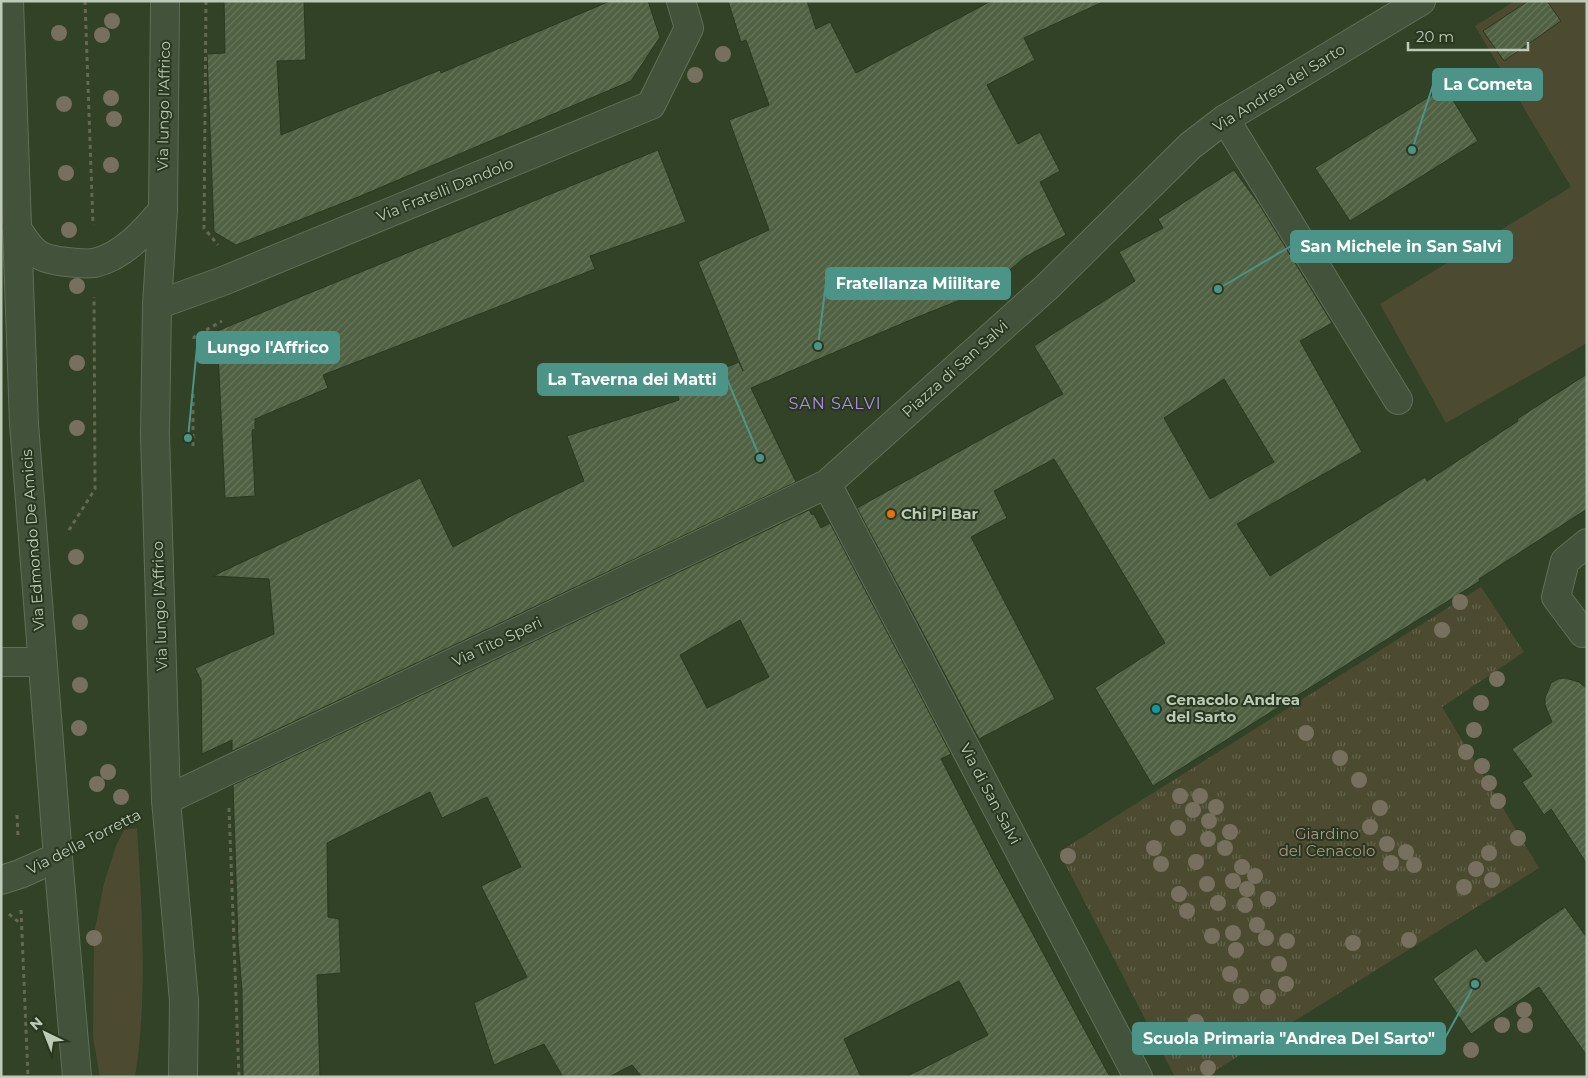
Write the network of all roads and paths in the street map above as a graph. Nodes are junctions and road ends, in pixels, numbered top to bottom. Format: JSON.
{"nodes":[{"id":1,"x":9,"y":1,"type":"edge"},
{"id":2,"x":85,"y":1,"type":"edge"},
{"id":3,"x":165,"y":1,"type":"edge"},
{"id":4,"x":206,"y":1,"type":"edge"},
{"id":5,"x":681,"y":1,"type":"edge"},
{"id":6,"x":1421,"y":1,"type":"edge"},
{"id":7,"x":5,"y":38,"type":"edge"},
{"id":8,"x":1225,"y":119,"type":"junction"},
{"id":9,"x":163,"y":210,"type":"junction"},
{"id":10,"x":16,"y":227,"type":"junction"},
{"id":11,"x":1105,"y":231,"type":"joint"},
{"id":12,"x":220,"y":248,"type":"dead end"},
{"id":13,"x":94,"y":263,"type":"junction"},
{"id":14,"x":157,"y":305,"type":"junction"},
{"id":15,"x":1398,"y":400,"type":"dead end"},
{"id":16,"x":827,"y":484,"type":"junction"},
{"id":17,"x":69,"y":530,"type":"dead end"},
{"id":18,"x":1587,"y":543,"type":"edge"},
{"id":19,"x":1587,"y":633,"type":"edge"},
{"id":20,"x":1,"y":662,"type":"edge"},
{"id":21,"x":42,"y":662,"type":"junction"},
{"id":22,"x":166,"y":800,"type":"junction"},
{"id":23,"x":229,"y":806,"type":"dead end"},
{"id":24,"x":58,"y":857,"type":"junction"},
{"id":25,"x":1,"y":880,"type":"edge"},
{"id":26,"x":22,"y":925,"type":"dead end"},
{"id":27,"x":184,"y":1001,"type":"junction"},
{"id":28,"x":28,"y":1077,"type":"edge"},
{"id":29,"x":77,"y":1077,"type":"edge"},
{"id":30,"x":166,"y":1077,"type":"edge"},
{"id":31,"x":183,"y":1077,"type":"edge"},
{"id":32,"x":239,"y":1077,"type":"edge"},
{"id":33,"x":1138,"y":1077,"type":"edge"}],
"edges":[{"from":1,"to":7,"type":"street","name":"Via Edmondo De Amicis"},
{"from":2,"to":13,"type":"path"},
{"from":3,"to":9,"type":"street","name":"Via lungo l'Affrico"},
{"from":4,"to":12,"type":"path"},
{"from":5,"to":14,"type":"street","name":"Via Fratelli Dandolo"},
{"from":6,"to":8,"type":"street","name":"Via Andrea del Sarto"},
{"from":7,"to":10,"type":"street","name":"Via Edmondo De Amicis"},
{"from":8,"to":11,"type":"street","name":"Via Andrea del Sarto"},
{"from":8,"to":15,"type":"street"},
{"from":9,"to":13,"type":"street"},
{"from":9,"to":14,"type":"street","name":"Via lungo l'Affrico"},
{"from":10,"to":13,"type":"street"},
{"from":10,"to":21,"type":"street","name":"Via Edmondo De Amicis"},
{"from":11,"to":16,"type":"street","name":"Piazza di San Salvi"},
{"from":13,"to":17,"type":"path"},
{"from":14,"to":22,"type":"street","name":"Via lungo l'Affrico"},
{"from":16,"to":22,"type":"street","name":"Via Tito Speri"},
{"from":16,"to":33,"type":"street","name":"Via di San Salvi"},
{"from":18,"to":19,"type":"street"},
{"from":20,"to":21,"type":"street"},
{"from":21,"to":24,"type":"street","name":"Via Edmondo De Amicis"},
{"from":22,"to":24,"type":"path","name":"Via della Torretta"},
{"from":22,"to":27,"type":"street","name":"Via lungo l'Affrico"},
{"from":23,"to":32,"type":"path"},
{"from":24,"to":25,"type":"street","name":"Via della Torretta"},
{"from":24,"to":29,"type":"street","name":"Via Edmondo De Amicis"},
{"from":26,"to":28,"type":"path"},
{"from":27,"to":30,"type":"street","name":"Via lungo l'Affrico"},
{"from":27,"to":31,"type":"street","name":"Via lungo l'Affrico"}]}
